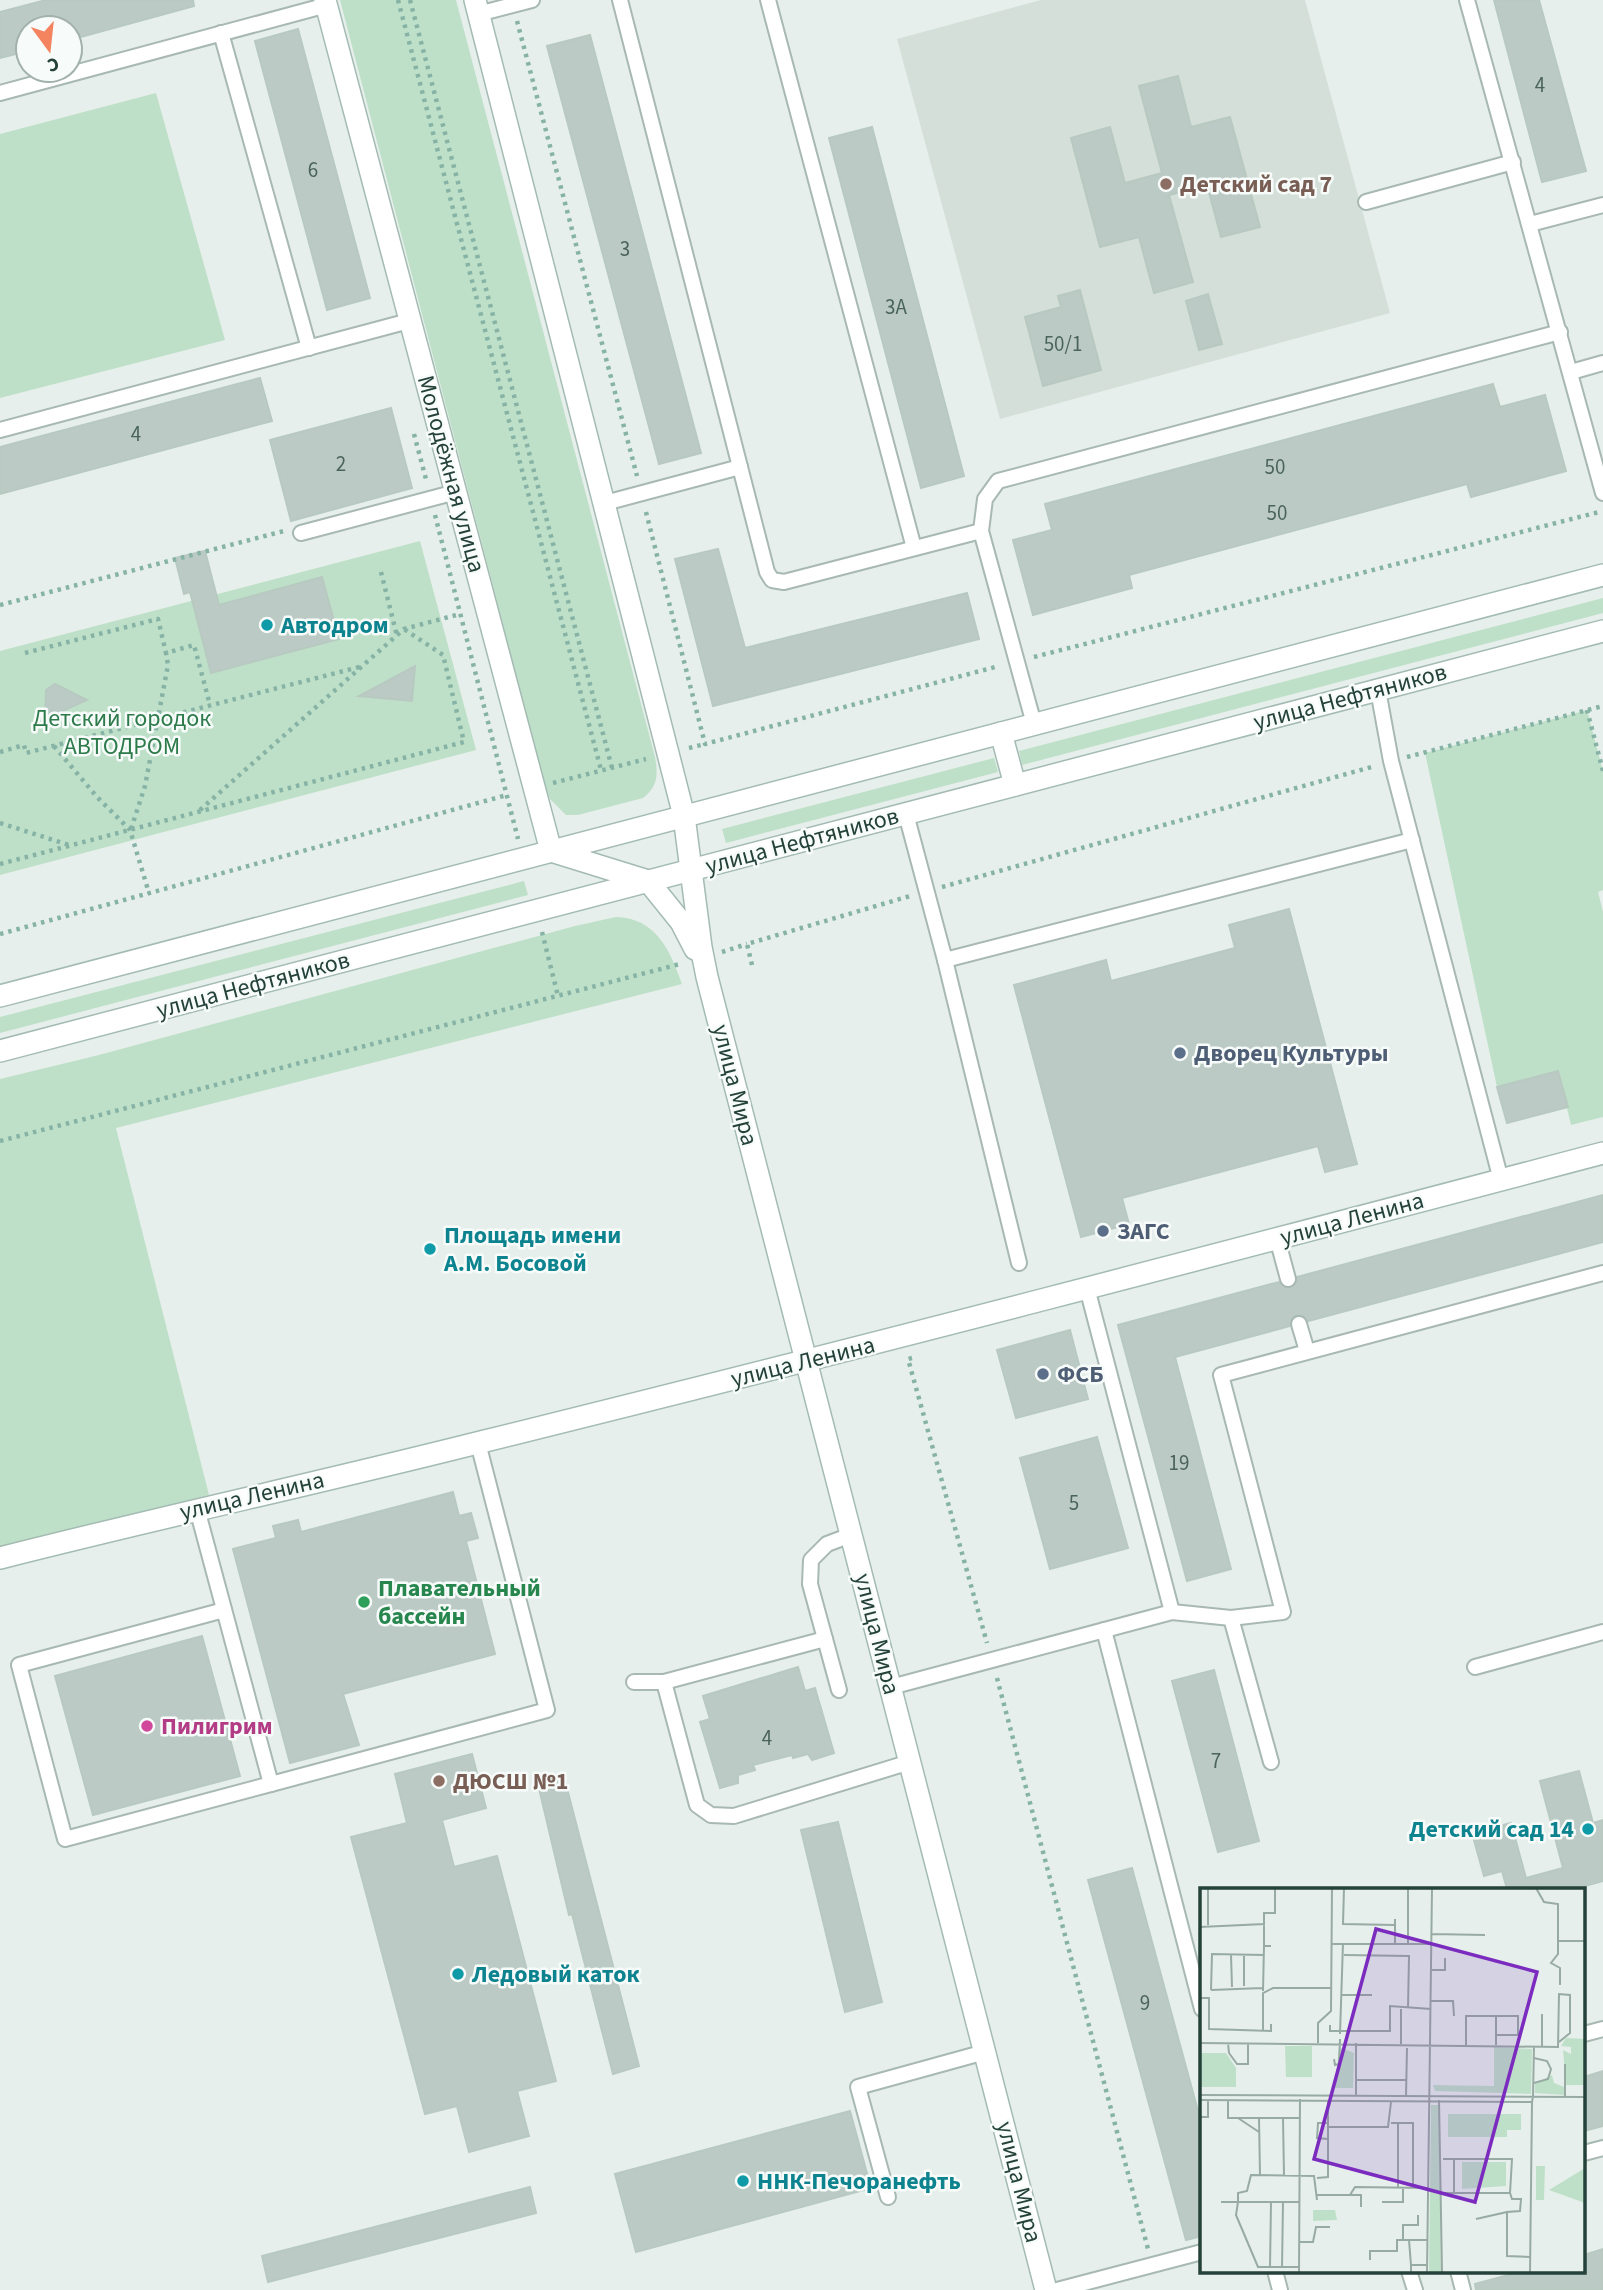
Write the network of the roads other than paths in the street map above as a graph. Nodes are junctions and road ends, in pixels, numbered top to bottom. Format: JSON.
{"nodes":[{"id":1,"x":531,"y":0,"type":"edge"},
{"id":2,"x":620,"y":0,"type":"edge"},
{"id":3,"x":768,"y":0,"type":"edge"},
{"id":4,"x":1467,"y":0,"type":"edge"},
{"id":5,"x":326,"y":2,"type":"edge"},
{"id":6,"x":477,"y":7,"type":"edge"},
{"id":7,"x":221,"y":33,"type":"junction"},
{"id":8,"x":0,"y":93,"type":"edge"},
{"id":9,"x":1513,"y":162,"type":"junction"},
{"id":10,"x":1366,"y":202,"type":"dead end"},
{"id":11,"x":1603,"y":205,"type":"edge"},
{"id":12,"x":1530,"y":224,"type":"junction"},
{"id":13,"x":409,"y":321,"type":"junction"},
{"id":14,"x":1560,"y":332,"type":"junction"},
{"id":15,"x":309,"y":348,"type":"junction"},
{"id":16,"x":1603,"y":363,"type":"edge"},
{"id":17,"x":1571,"y":372,"type":"junction"},
{"id":18,"x":0,"y":430,"type":"edge"},
{"id":19,"x":740,"y":467,"type":"junction"},
{"id":20,"x":456,"y":492,"type":"junction"},
{"id":21,"x":1603,"y":493,"type":"edge"},
{"id":22,"x":605,"y":503,"type":"junction"},
{"id":23,"x":298,"y":531,"type":"road end"},
{"id":24,"x":981,"y":531,"type":"junction"},
{"id":25,"x":914,"y":548,"type":"junction"},
{"id":26,"x":1603,"y":575,"type":"edge"},
{"id":27,"x":1603,"y":631,"type":"edge"},
{"id":28,"x":1378,"y":690,"type":"junction"},
{"id":29,"x":1034,"y":724,"type":"junction"},
{"id":30,"x":1001,"y":733,"type":"junction"},
{"id":31,"x":1015,"y":785,"type":"junction"},
{"id":32,"x":906,"y":814,"type":"junction"},
{"id":33,"x":684,"y":816,"type":"junction"},
{"id":34,"x":1412,"y":840,"type":"junction"},
{"id":35,"x":551,"y":851,"type":"junction"},
{"id":36,"x":692,"y":870,"type":"junction"},
{"id":37,"x":648,"y":881,"type":"junction"},
{"id":38,"x":945,"y":960,"type":"junction"},
{"id":39,"x":703,"y":968,"type":"junction"},
{"id":40,"x":0,"y":996,"type":"edge"},
{"id":41,"x":0,"y":1051,"type":"edge"},
{"id":42,"x":1603,"y":1153,"type":"edge"},
{"id":43,"x":1501,"y":1180,"type":"junction"},
{"id":44,"x":1277,"y":1238,"type":"junction"},
{"id":45,"x":1019,"y":1263,"type":"dead end"},
{"id":46,"x":1603,"y":1273,"type":"edge"},
{"id":47,"x":1288,"y":1279,"type":"dead end"},
{"id":48,"x":1087,"y":1288,"type":"junction"},
{"id":49,"x":1299,"y":1324,"type":"dead end"},
{"id":50,"x":1307,"y":1351,"type":"junction"},
{"id":51,"x":806,"y":1361,"type":"junction"},
{"id":52,"x":478,"y":1443,"type":"junction"},
{"id":53,"x":197,"y":1509,"type":"junction"},
{"id":54,"x":851,"y":1535,"type":"junction"},
{"id":55,"x":0,"y":1558,"type":"edge"},
{"id":56,"x":224,"y":1611,"type":"junction"},
{"id":57,"x":1172,"y":1612,"type":"junction"},
{"id":58,"x":1231,"y":1618,"type":"junction"},
{"id":59,"x":1104,"y":1630,"type":"junction"},
{"id":60,"x":1603,"y":1632,"type":"edge"},
{"id":61,"x":825,"y":1639,"type":"junction"},
{"id":62,"x":1475,"y":1667,"type":"dead end"},
{"id":63,"x":634,"y":1682,"type":"dead end"},
{"id":64,"x":664,"y":1682,"type":"junction"},
{"id":65,"x":891,"y":1687,"type":"junction"},
{"id":66,"x":839,"y":1690,"type":"dead end"},
{"id":67,"x":910,"y":1762,"type":"junction"},
{"id":68,"x":1271,"y":1762,"type":"dead end"},
{"id":69,"x":271,"y":1784,"type":"junction"},
{"id":70,"x":1200,"y":2001,"type":"edge"},
{"id":71,"x":1603,"y":2029,"type":"edge"},
{"id":72,"x":1586,"y":2033,"type":"edge"},
{"id":73,"x":985,"y":2052,"type":"junction"},
{"id":74,"x":1603,"y":2148,"type":"edge"},
{"id":75,"x":1586,"y":2152,"type":"edge"},
{"id":76,"x":888,"y":2197,"type":"dead end"},
{"id":77,"x":1200,"y":2252,"type":"edge"},
{"id":78,"x":1275,"y":2272,"type":"edge"},
{"id":79,"x":1409,"y":2272,"type":"edge"},
{"id":80,"x":1458,"y":2272,"type":"edge"},
{"id":81,"x":1046,"y":2290,"type":"edge"},
{"id":82,"x":1057,"y":2290,"type":"edge"},
{"id":83,"x":1280,"y":2290,"type":"edge"},
{"id":84,"x":1415,"y":2290,"type":"edge"},
{"id":85,"x":1463,"y":2290,"type":"edge"}],
"edges":[{"from":1,"to":6,"type":"lane"},
{"from":2,"to":19,"type":"lane"},
{"from":3,"to":25,"type":"lane"},
{"from":4,"to":9,"type":"lane"},
{"from":5,"to":7,"type":"lane"},
{"from":5,"to":13,"type":"main road","name":"Молодёжная улица"},
{"from":6,"to":22,"type":"main road"},
{"from":7,"to":8,"type":"lane"},
{"from":7,"to":15,"type":"lane"},
{"from":9,"to":10,"type":"lane"},
{"from":9,"to":12,"type":"lane"},
{"from":11,"to":12,"type":"lane"},
{"from":12,"to":14,"type":"lane"},
{"from":13,"to":15,"type":"lane"},
{"from":13,"to":20,"type":"main road","name":"Молодёжная улица"},
{"from":14,"to":17,"type":"lane"},
{"from":14,"to":24,"type":"lane"},
{"from":15,"to":18,"type":"lane"},
{"from":16,"to":17,"type":"lane"},
{"from":17,"to":21,"type":"lane"},
{"from":19,"to":22,"type":"lane"},
{"from":19,"to":25,"type":"lane"},
{"from":20,"to":23,"type":"lane"},
{"from":20,"to":35,"type":"main road","name":"Молодёжная улица"},
{"from":22,"to":33,"type":"main road"},
{"from":24,"to":25,"type":"lane"},
{"from":24,"to":29,"type":"lane"},
{"from":26,"to":29,"type":"main road"},
{"from":27,"to":28,"type":"main road","name":"улица Нефтяников"},
{"from":28,"to":31,"type":"main road","name":"улица Нефтяников"},
{"from":28,"to":34,"type":"lane"},
{"from":29,"to":30,"type":"main road"},
{"from":30,"to":31,"type":"main road"},
{"from":30,"to":33,"type":"main road"},
{"from":31,"to":32,"type":"main road","name":"улица Нефтяников"},
{"from":32,"to":36,"type":"main road","name":"улица Нефтяников"},
{"from":32,"to":38,"type":"lane"},
{"from":33,"to":35,"type":"main road"},
{"from":33,"to":36,"type":"main road"},
{"from":34,"to":38,"type":"lane"},
{"from":34,"to":43,"type":"lane"},
{"from":35,"to":37,"type":"main road"},
{"from":35,"to":40,"type":"main road"},
{"from":36,"to":37,"type":"main road","name":"улица Нефтяников"},
{"from":36,"to":39,"type":"main road","name":"улица Мира"},
{"from":37,"to":39,"type":"main road","name":"улица Мира"},
{"from":37,"to":41,"type":"main road","name":"улица Нефтяников"},
{"from":38,"to":45,"type":"lane"},
{"from":39,"to":51,"type":"main road","name":"улица Мира"},
{"from":42,"to":43,"type":"main road","name":"улица Ленина"},
{"from":43,"to":44,"type":"main road","name":"улица Ленина"},
{"from":44,"to":47,"type":"lane"},
{"from":44,"to":48,"type":"main road","name":"улица Ленина"},
{"from":46,"to":50,"type":"lane"},
{"from":48,"to":51,"type":"main road","name":"улица Ленина"},
{"from":48,"to":57,"type":"lane"},
{"from":49,"to":50,"type":"lane"},
{"from":50,"to":58,"type":"lane"},
{"from":51,"to":52,"type":"main road","name":"улица Ленина"},
{"from":51,"to":54,"type":"main road","name":"улица Мира"},
{"from":52,"to":53,"type":"main road","name":"улица Ленина"},
{"from":52,"to":69,"type":"lane"},
{"from":53,"to":55,"type":"main road","name":"улица Ленина"},
{"from":53,"to":56,"type":"lane"},
{"from":54,"to":61,"type":"lane"},
{"from":54,"to":65,"type":"main road","name":"улица Мира"},
{"from":56,"to":69,"type":"lane"},
{"from":56,"to":69,"type":"lane"},
{"from":57,"to":58,"type":"lane"},
{"from":57,"to":59,"type":"lane"},
{"from":58,"to":68,"type":"lane"},
{"from":59,"to":65,"type":"lane"},
{"from":59,"to":70,"type":"lane"},
{"from":60,"to":62,"type":"lane"},
{"from":61,"to":64,"type":"lane"},
{"from":61,"to":66,"type":"lane"},
{"from":63,"to":64,"type":"lane"},
{"from":64,"to":67,"type":"lane"},
{"from":65,"to":67,"type":"main road","name":"улица Мира"},
{"from":67,"to":73,"type":"main road","name":"улица Мира"},
{"from":71,"to":72,"type":"lane"},
{"from":73,"to":76,"type":"lane"},
{"from":73,"to":81,"type":"main road","name":"улица Мира"},
{"from":74,"to":75,"type":"lane"},
{"from":77,"to":82,"type":"lane"},
{"from":78,"to":83,"type":"lane"},
{"from":79,"to":84,"type":"lane"},
{"from":80,"to":85,"type":"lane"}]}
